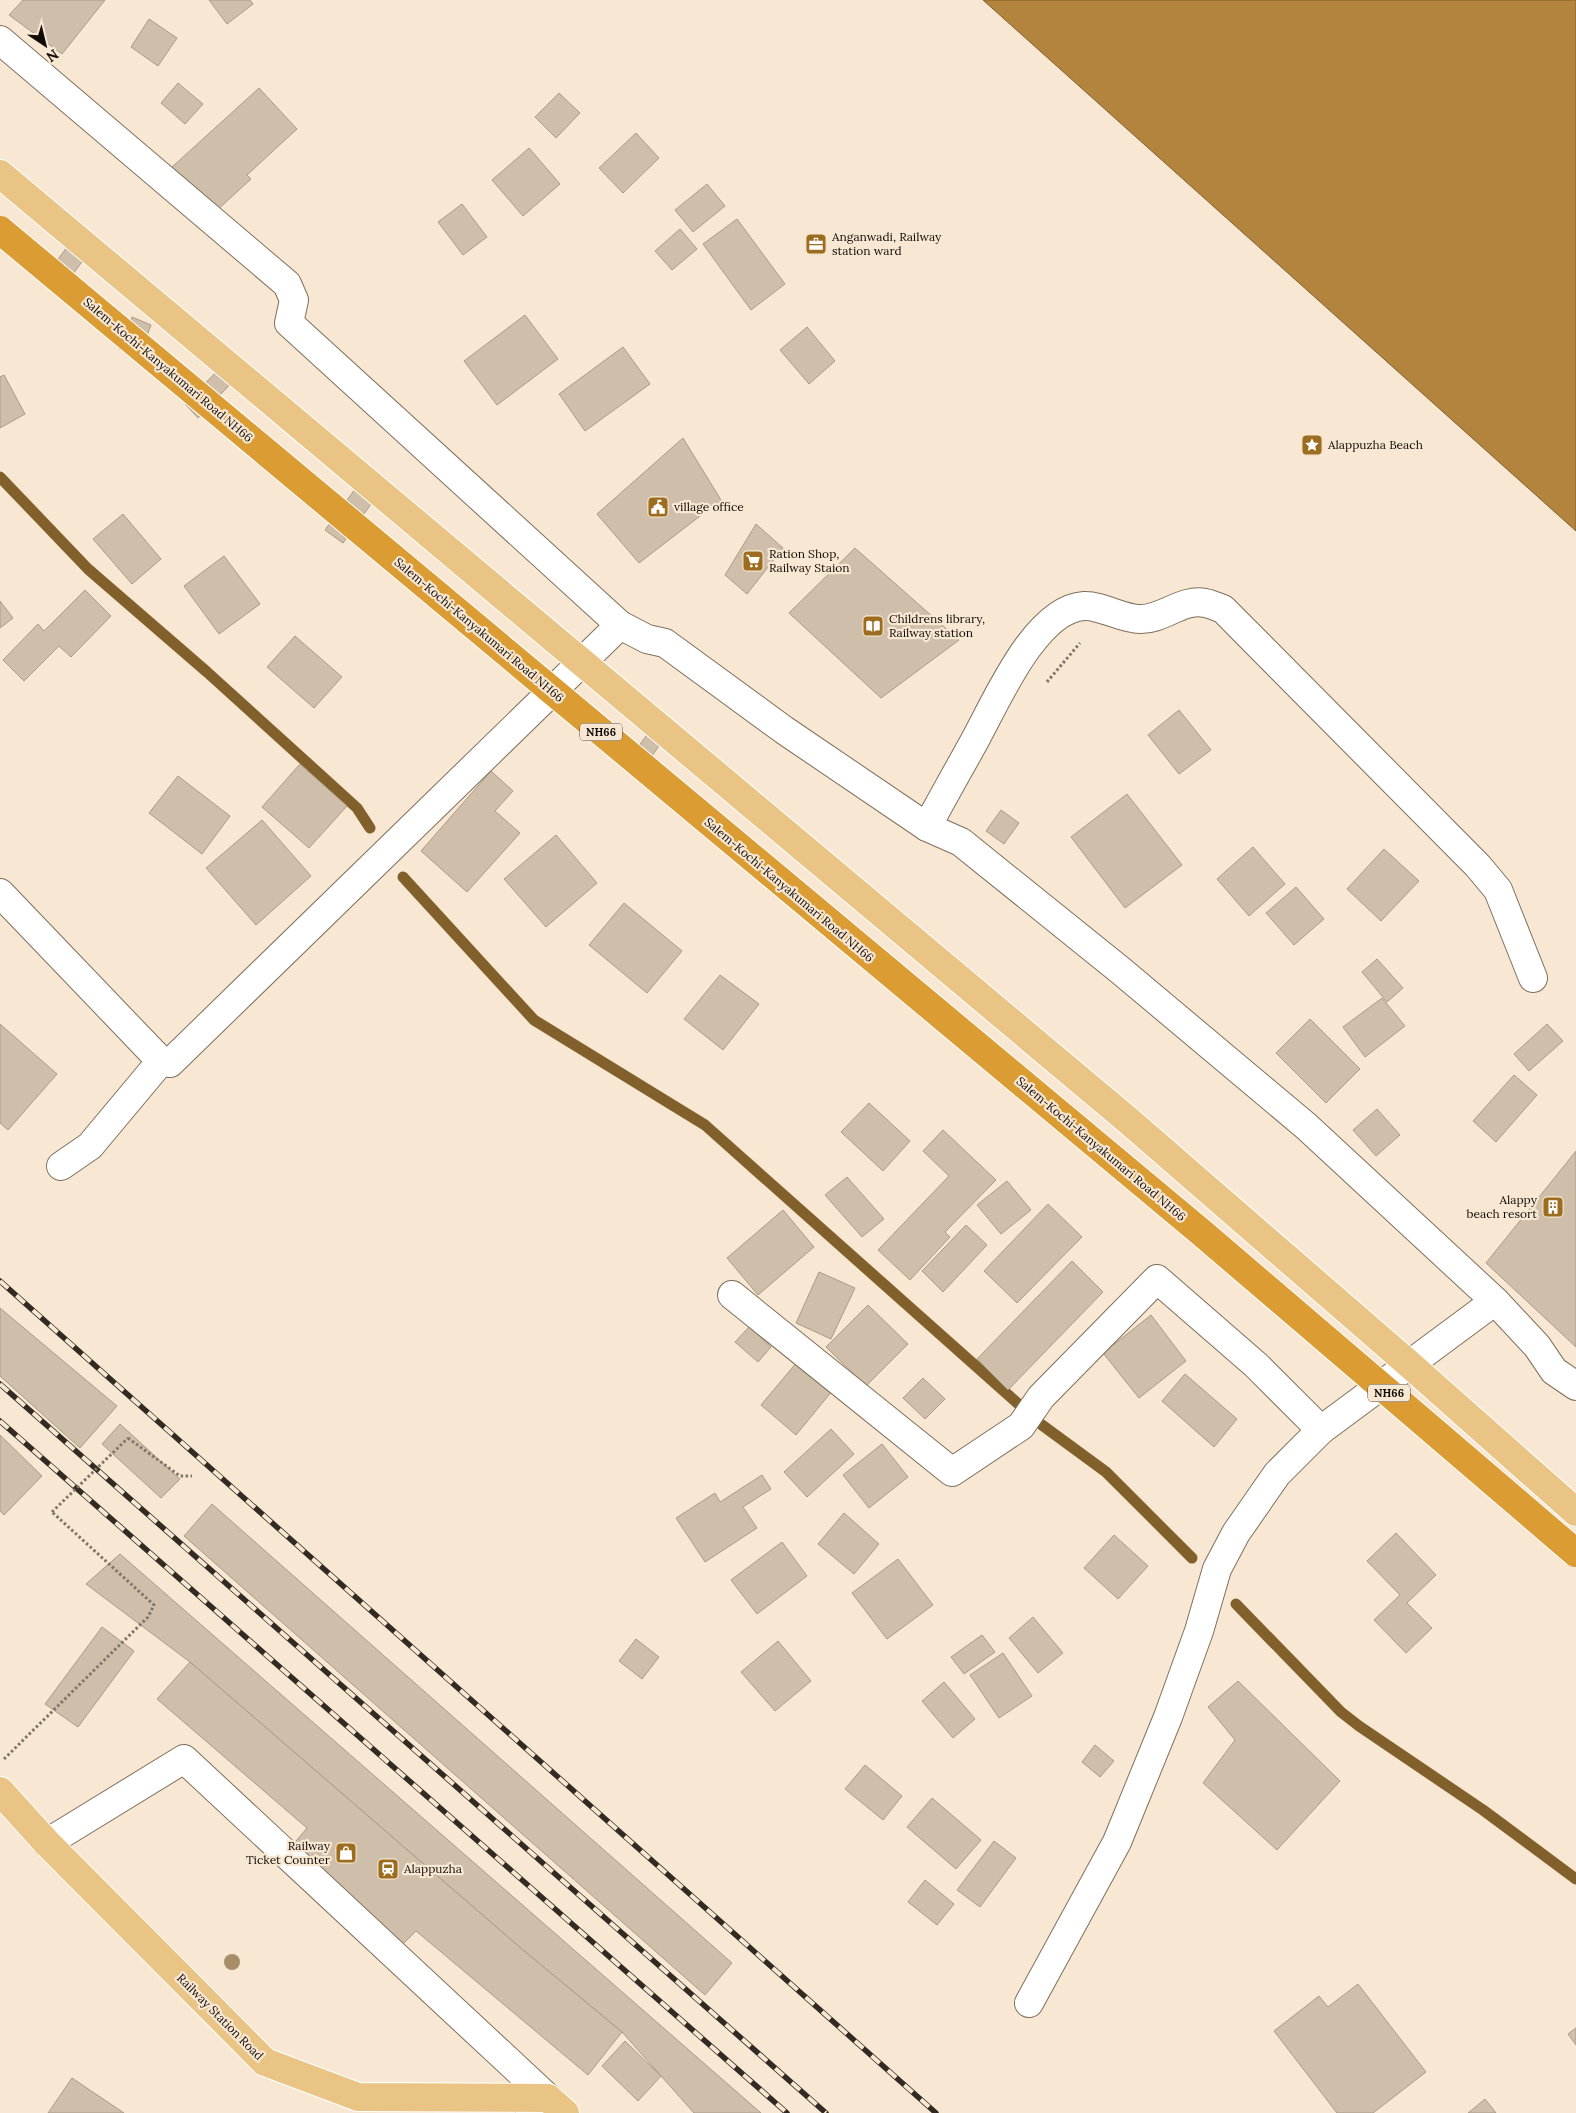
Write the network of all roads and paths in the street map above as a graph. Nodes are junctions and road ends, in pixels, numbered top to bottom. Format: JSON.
{"nodes":[{"id":1,"x":0,"y":40,"type":"edge"},
{"id":2,"x":0,"y":174,"type":"edge"},
{"id":3,"x":0,"y":230,"type":"edge"},
{"id":4,"x":620,"y":625,"type":"junction"},
{"id":5,"x":582,"y":661,"type":"junction"},
{"id":6,"x":927,"y":826,"type":"junction"},
{"id":7,"x":0,"y":894,"type":"edge"},
{"id":8,"x":1533,"y":978,"type":"dead end"},
{"id":9,"x":162,"y":1061,"type":"junction"},
{"id":10,"x":61,"y":1166,"type":"dead end"},
{"id":11,"x":732,"y":1295,"type":"dead end"},
{"id":12,"x":1496,"y":1301,"type":"junction"},
{"id":13,"x":1409,"y":1364,"type":"junction"},
{"id":14,"x":1576,"y":1386,"type":"edge"},
{"id":15,"x":1321,"y":1430,"type":"junction"},
{"id":16,"x":192,"y":1476,"type":"dead end"},
{"id":17,"x":1576,"y":1512,"type":"edge"},
{"id":18,"x":1576,"y":1553,"type":"edge"},
{"id":19,"x":0,"y":1763,"type":"edge"},
{"id":20,"x":0,"y":1791,"type":"edge"},
{"id":21,"x":48,"y":1843,"type":"junction"},
{"id":22,"x":1029,"y":2003,"type":"dead end"},
{"id":23,"x":548,"y":2108,"type":"edge"}],
"edges":[{"from":1,"to":4,"type":"street"},
{"from":2,"to":5,"type":"main road"},
{"from":3,"to":18,"type":"highway","name":"Salem-Kochi-Kanyakumari Road NH66","number":"NH66","bridge":true},
{"from":4,"to":5,"type":"street"},
{"from":4,"to":6,"type":"street"},
{"from":5,"to":9,"type":"street"},
{"from":5,"to":13,"type":"main road"},
{"from":6,"to":8,"type":"street"},
{"from":6,"to":12,"type":"street"},
{"from":7,"to":9,"type":"street"},
{"from":9,"to":10,"type":"street"},
{"from":11,"to":15,"type":"street"},
{"from":12,"to":13,"type":"street"},
{"from":12,"to":14,"type":"street"},
{"from":13,"to":15,"type":"street"},
{"from":13,"to":17,"type":"main road"},
{"from":15,"to":22,"type":"street"},
{"from":16,"to":19,"type":"path","bridge":true},
{"from":20,"to":21,"type":"main road","name":"Railway Station Road"},
{"from":21,"to":23,"type":"main road","name":"Railway Station Road"},
{"from":21,"to":23,"type":"street"}]}
